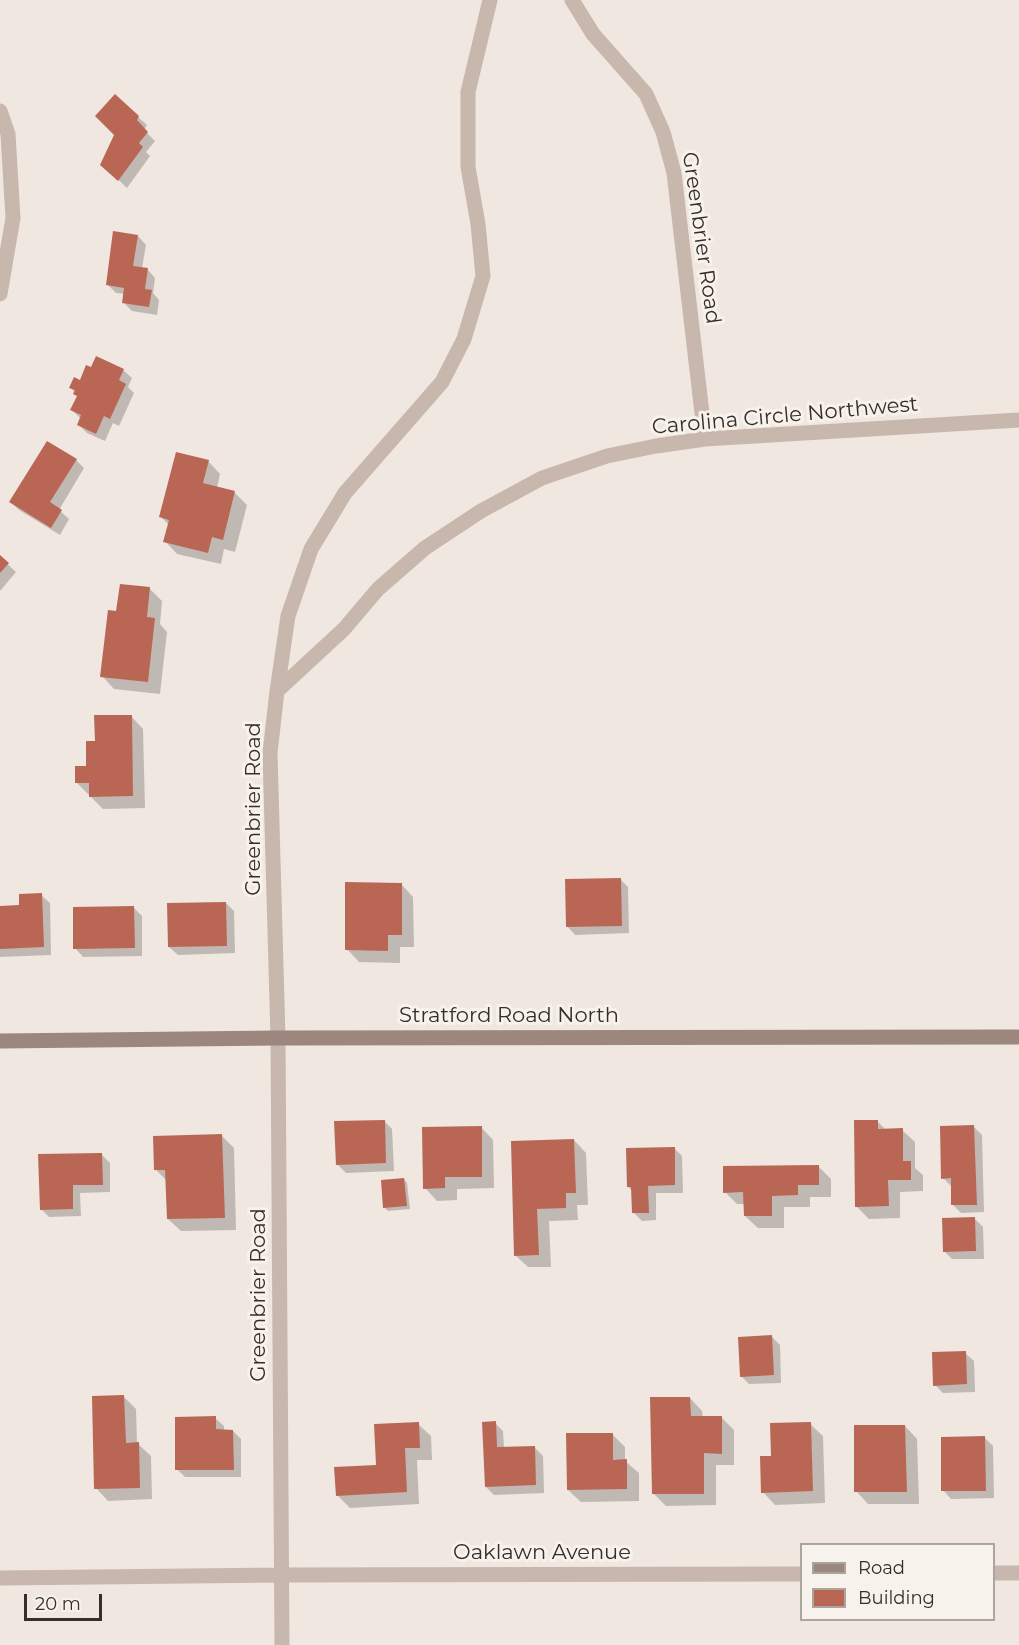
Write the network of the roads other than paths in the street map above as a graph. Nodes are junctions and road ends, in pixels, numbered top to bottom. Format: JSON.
{"nodes":[{"id":1,"x":490,"y":0,"type":"edge"},
{"id":2,"x":573,"y":0,"type":"edge"},
{"id":3,"x":0,"y":111,"type":"edge"},
{"id":4,"x":0,"y":294,"type":"edge"},
{"id":5,"x":1019,"y":420,"type":"edge"},
{"id":6,"x":705,"y":439,"type":"junction"},
{"id":7,"x":277,"y":691,"type":"junction"},
{"id":8,"x":1019,"y":1036,"type":"edge"},
{"id":9,"x":278,"y":1038,"type":"junction"},
{"id":10,"x":0,"y":1041,"type":"edge"},
{"id":11,"x":995,"y":1573,"type":"edge"},
{"id":12,"x":1019,"y":1573,"type":"edge"},
{"id":13,"x":800,"y":1574,"type":"edge"},
{"id":14,"x":282,"y":1575,"type":"junction"},
{"id":15,"x":0,"y":1578,"type":"edge"},
{"id":16,"x":282,"y":1645,"type":"edge"}],
"edges":[{"from":1,"to":7,"type":"street","name":"Greenbrier Road"},
{"from":2,"to":6,"type":"street","name":"Greenbrier Road"},
{"from":3,"to":4,"type":"street"},
{"from":5,"to":6,"type":"street","name":"Carolina Circle Northwest"},
{"from":6,"to":7,"type":"street","name":"Carolina Circle Northwest"},
{"from":7,"to":9,"type":"street","name":"Greenbrier Road"},
{"from":8,"to":9,"type":"main road","name":"Stratford Road North"},
{"from":9,"to":10,"type":"main road","name":"Stratford Road North"},
{"from":9,"to":14,"type":"street","name":"Greenbrier Road"},
{"from":11,"to":12,"type":"street"},
{"from":13,"to":14,"type":"street","name":"Oaklawn Avenue"},
{"from":14,"to":15,"type":"street","name":"Oaklawn Avenue"},
{"from":14,"to":16,"type":"street","name":"Greenbrier Road"}]}
